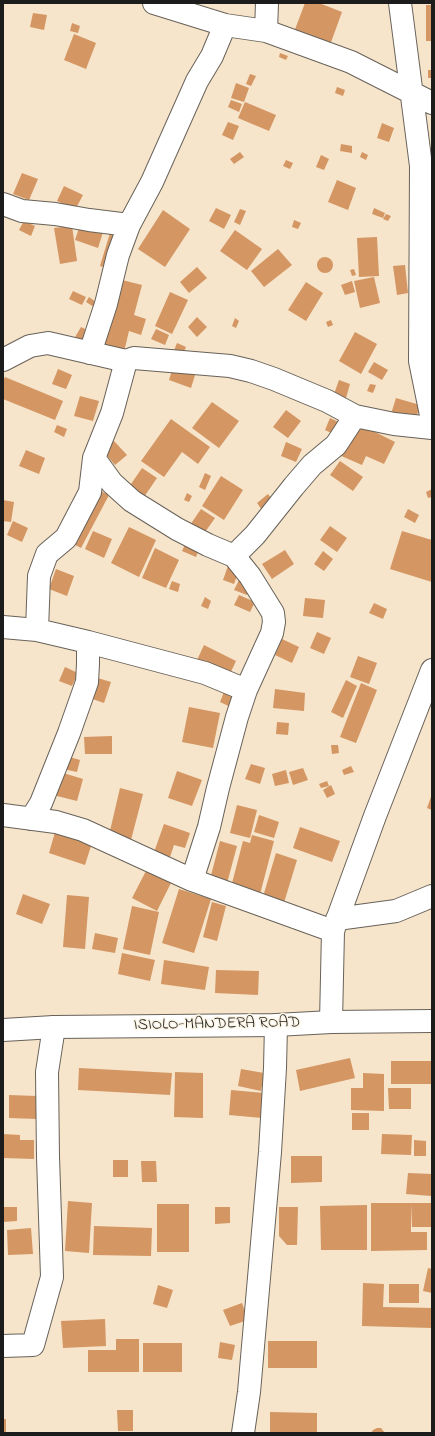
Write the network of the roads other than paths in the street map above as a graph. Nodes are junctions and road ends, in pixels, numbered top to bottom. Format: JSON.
{"nodes":[{"id":1,"x":154,"y":3,"type":"edge"},
{"id":2,"x":266,"y":3,"type":"edge"},
{"id":3,"x":400,"y":3,"type":"edge"},
{"id":4,"x":225,"y":25,"type":"junction"},
{"id":5,"x":266,"y":31,"type":"junction"},
{"id":6,"x":412,"y":93,"type":"junction"},
{"id":7,"x":432,"y":103,"type":"edge"},
{"id":8,"x":3,"y":204,"type":"edge"},
{"id":9,"x":129,"y":225,"type":"junction"},
{"id":10,"x":90,"y":353,"type":"junction"},
{"id":11,"x":3,"y":360,"type":"edge"},
{"id":12,"x":126,"y":361,"type":"junction"},
{"id":13,"x":355,"y":416,"type":"junction"},
{"id":14,"x":432,"y":420,"type":"edge"},
{"id":15,"x":432,"y":428,"type":"edge"},
{"id":16,"x":94,"y":458,"type":"junction"},
{"id":17,"x":234,"y":556,"type":"junction"},
{"id":18,"x":3,"y":627,"type":"edge"},
{"id":19,"x":37,"y":630,"type":"junction"},
{"id":20,"x":88,"y":642,"type":"junction"},
{"id":21,"x":432,"y":670,"type":"edge"},
{"id":22,"x":246,"y":690,"type":"junction"},
{"id":23,"x":3,"y":815,"type":"edge"},
{"id":24,"x":31,"y":820,"type":"junction"},
{"id":25,"x":192,"y":880,"type":"junction"},
{"id":26,"x":432,"y":896,"type":"edge"},
{"id":27,"x":335,"y":925,"type":"junction"},
{"id":28,"x":432,"y":1021,"type":"edge"},
{"id":29,"x":331,"y":1022,"type":"junction"},
{"id":30,"x":276,"y":1025,"type":"junction"},
{"id":31,"x":54,"y":1027,"type":"junction"},
{"id":32,"x":3,"y":1030,"type":"edge"},
{"id":33,"x":3,"y":1346,"type":"edge"},
{"id":34,"x":243,"y":1433,"type":"edge"}],
"edges":[{"from":1,"to":4,"type":"main road"},
{"from":2,"to":5,"type":"main road"},
{"from":3,"to":6,"type":"main road"},
{"from":4,"to":5,"type":"main road"},
{"from":4,"to":9,"type":"main road"},
{"from":5,"to":6,"type":"main road"},
{"from":6,"to":7,"type":"main road"},
{"from":6,"to":14,"type":"main road"},
{"from":8,"to":9,"type":"main road"},
{"from":9,"to":10,"type":"main road"},
{"from":10,"to":11,"type":"main road"},
{"from":10,"to":12,"type":"main road"},
{"from":12,"to":13,"type":"main road"},
{"from":12,"to":16,"type":"main road"},
{"from":13,"to":15,"type":"main road"},
{"from":13,"to":17,"type":"main road"},
{"from":16,"to":17,"type":"main road"},
{"from":16,"to":19,"type":"main road"},
{"from":17,"to":22,"type":"main road"},
{"from":18,"to":19,"type":"main road"},
{"from":19,"to":20,"type":"main road"},
{"from":20,"to":22,"type":"main road"},
{"from":20,"to":24,"type":"main road"},
{"from":21,"to":27,"type":"main road"},
{"from":22,"to":25,"type":"main road"},
{"from":23,"to":24,"type":"main road"},
{"from":24,"to":25,"type":"main road"},
{"from":25,"to":27,"type":"main road"},
{"from":26,"to":27,"type":"main road"},
{"from":27,"to":29,"type":"main road"},
{"from":28,"to":29,"type":"main road","name":"ISIOLO-MANDERA ROAD"},
{"from":29,"to":30,"type":"main road","name":"ISIOLO-MANDERA ROAD"},
{"from":30,"to":31,"type":"main road","name":"ISIOLO-MANDERA ROAD"},
{"from":30,"to":34,"type":"main road"},
{"from":31,"to":32,"type":"main road","name":"ISIOLO-MANDERA ROAD"},
{"from":31,"to":33,"type":"main road"}]}
